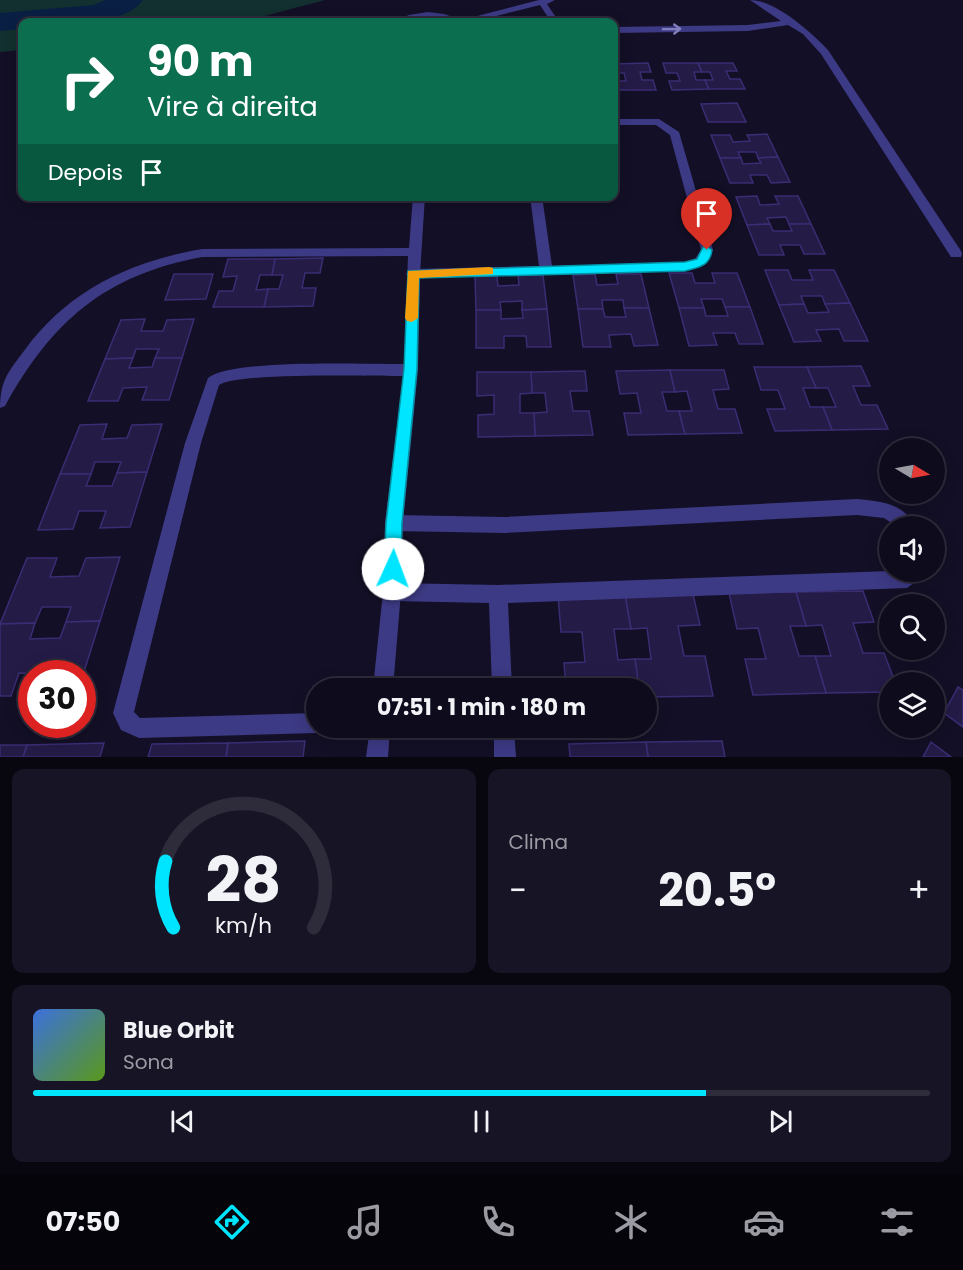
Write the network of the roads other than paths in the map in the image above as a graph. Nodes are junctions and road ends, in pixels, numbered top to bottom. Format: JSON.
{"nodes":[{"id":1,"x":754,"y":0,"type":"edge"},
{"id":2,"x":546,"y":1,"type":"edge"},
{"id":3,"x":415,"y":18,"type":"edge"},
{"id":4,"x":448,"y":18,"type":"edge"},
{"id":5,"x":477,"y":18,"type":"edge"},
{"id":6,"x":553,"y":18,"type":"edge"},
{"id":7,"x":791,"y":22,"type":"junction"},
{"id":8,"x":618,"y":30,"type":"edge"},
{"id":9,"x":618,"y":122,"type":"edge"},
{"id":10,"x":419,"y":201,"type":"edge"},
{"id":11,"x":537,"y":201,"type":"edge"},
{"id":12,"x":414,"y":252,"type":"junction"},
{"id":13,"x":956,"y":254,"type":"dead end"},
{"id":14,"x":546,"y":269,"type":"junction"},
{"id":15,"x":413,"y":274,"type":"junction"},
{"id":16,"x":411,"y":369,"type":"junction"},
{"id":17,"x":0,"y":402,"type":"edge"},
{"id":18,"x":897,"y":516,"type":"edge"},
{"id":19,"x":394,"y":523,"type":"junction"},
{"id":20,"x":879,"y":580,"type":"edge"},
{"id":21,"x":392,"y":592,"type":"junction"},
{"id":22,"x":498,"y":594,"type":"junction"},
{"id":23,"x":384,"y":678,"type":"edge"},
{"id":24,"x":502,"y":678,"type":"edge"},
{"id":25,"x":306,"y":723,"type":"edge"},
{"id":26,"x":379,"y":738,"type":"edge"},
{"id":27,"x":504,"y":738,"type":"edge"},
{"id":28,"x":377,"y":757,"type":"edge"},
{"id":29,"x":505,"y":757,"type":"edge"}],
"edges":[{"from":1,"to":7,"type":"street"},
{"from":2,"to":5,"type":"street"},
{"from":2,"to":6,"type":"street"},
{"from":3,"to":4,"type":"street"},
{"from":8,"to":7,"type":"street","one_way":true},
{"from":7,"to":13,"type":"street"},
{"from":9,"to":14,"type":"street"},
{"from":10,"to":12,"type":"street"},
{"from":11,"to":14,"type":"street"},
{"from":12,"to":15,"type":"street"},
{"from":12,"to":17,"type":"street"},
{"from":14,"to":15,"type":"street"},
{"from":15,"to":16,"type":"street"},
{"from":16,"to":19,"type":"street"},
{"from":16,"to":25,"type":"street"},
{"from":18,"to":19,"type":"street"},
{"from":19,"to":21,"type":"street"},
{"from":20,"to":22,"type":"street"},
{"from":21,"to":22,"type":"street"},
{"from":21,"to":23,"type":"street"},
{"from":22,"to":24,"type":"street"},
{"from":26,"to":28,"type":"street"},
{"from":27,"to":29,"type":"street"}]}
